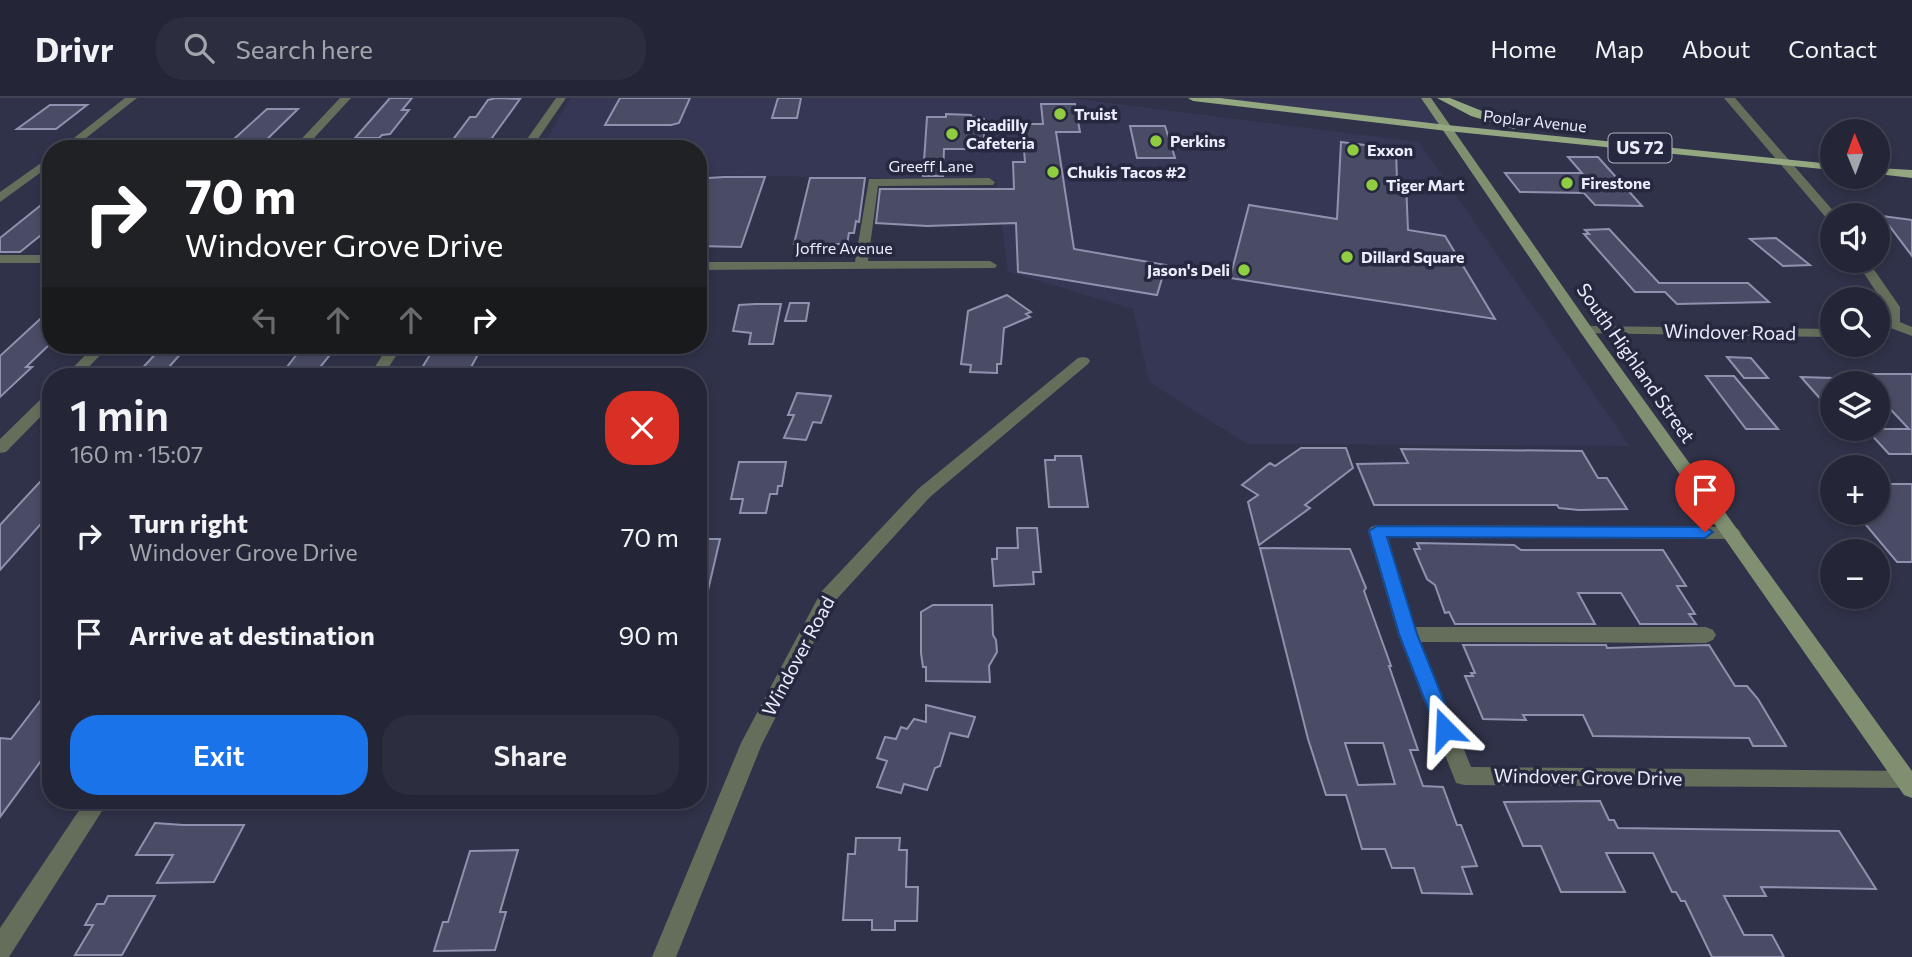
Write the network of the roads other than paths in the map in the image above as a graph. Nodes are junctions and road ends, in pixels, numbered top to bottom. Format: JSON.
{"nodes":[{"id":1,"x":132,"y":98,"type":"edge"},
{"id":2,"x":346,"y":98,"type":"edge"},
{"id":3,"x":561,"y":98,"type":"edge"},
{"id":4,"x":1193,"y":98,"type":"edge"},
{"id":5,"x":1426,"y":98,"type":"edge"},
{"id":6,"x":1442,"y":98,"type":"edge"},
{"id":7,"x":1729,"y":98,"type":"edge"},
{"id":8,"x":1447,"y":128,"type":"junction"},
{"id":9,"x":77,"y":140,"type":"edge"},
{"id":10,"x":306,"y":140,"type":"edge"},
{"id":11,"x":531,"y":140,"type":"edge"},
{"id":12,"x":1592,"y":143,"type":"junction"},
{"id":13,"x":1787,"y":163,"type":"junction"},
{"id":14,"x":42,"y":166,"type":"edge"},
{"id":15,"x":1820,"y":166,"type":"edge"},
{"id":16,"x":1890,"y":172,"type":"edge"},
{"id":17,"x":1912,"y":174,"type":"edge"},
{"id":18,"x":989,"y":182,"type":"dead end"},
{"id":19,"x":0,"y":198,"type":"edge"},
{"id":20,"x":1820,"y":203,"type":"edge"},
{"id":21,"x":0,"y":259,"type":"edge"},
{"id":22,"x":42,"y":259,"type":"edge"},
{"id":23,"x":861,"y":265,"type":"junction"},
{"id":24,"x":990,"y":265,"type":"dead end"},
{"id":25,"x":707,"y":266,"type":"edge"},
{"id":26,"x":1870,"y":273,"type":"edge"},
{"id":27,"x":1893,"y":324,"type":"junction"},
{"id":28,"x":1890,"y":325,"type":"edge"},
{"id":29,"x":1586,"y":330,"type":"junction"},
{"id":30,"x":1912,"y":332,"type":"edge"},
{"id":31,"x":1820,"y":333,"type":"edge"},
{"id":32,"x":94,"y":354,"type":"edge"},
{"id":33,"x":1083,"y":361,"type":"dead end"},
{"id":34,"x":80,"y":368,"type":"edge"},
{"id":35,"x":42,"y":406,"type":"edge"},
{"id":36,"x":0,"y":448,"type":"edge"},
{"id":37,"x":1732,"y":533,"type":"junction"},
{"id":38,"x":1408,"y":634,"type":"junction"},
{"id":39,"x":1706,"y":635,"type":"dead end"},
{"id":40,"x":1909,"y":784,"type":"edge"},
{"id":41,"x":92,"y":809,"type":"edge"},
{"id":42,"x":0,"y":948,"type":"edge"},
{"id":43,"x":664,"y":957,"type":"edge"}],
"edges":[{"from":1,"to":9,"type":"street"},
{"from":2,"to":10,"type":"street"},
{"from":3,"to":11,"type":"street"},
{"from":4,"to":8,"type":"main road","name":"Poplar Avenue","number":"US 72"},
{"from":5,"to":8,"type":"main road","name":"South Highland Street"},
{"from":6,"to":12,"type":"main road"},
{"from":7,"to":13,"type":"street"},
{"from":8,"to":12,"type":"main road","name":"Poplar Avenue","number":"US 72"},
{"from":8,"to":29,"type":"main road","name":"South Highland Street"},
{"from":12,"to":13,"type":"main road","name":"Poplar Avenue","number":"US 72"},
{"from":13,"to":15,"type":"main road","name":"Poplar Avenue","number":"US 72"},
{"from":13,"to":20,"type":"street"},
{"from":14,"to":19,"type":"street"},
{"from":16,"to":17,"type":"main road"},
{"from":18,"to":23,"type":"street","name":"Greeff Lane"},
{"from":21,"to":22,"type":"street"},
{"from":23,"to":24,"type":"street","name":"Joffre Avenue"},
{"from":23,"to":25,"type":"street","name":"Joffre Avenue"},
{"from":26,"to":27,"type":"street"},
{"from":27,"to":28,"type":"street"},
{"from":27,"to":30,"type":"street"},
{"from":29,"to":31,"type":"street","name":"Windover Road"},
{"from":29,"to":37,"type":"main road","name":"South Highland Street"},
{"from":32,"to":34,"type":"street"},
{"from":33,"to":43,"type":"street","name":"Windover Road"},
{"from":35,"to":36,"type":"street"},
{"from":37,"to":38,"type":"street","name":"Windover Grove Drive"},
{"from":37,"to":40,"type":"main road","name":"South Highland Street"},
{"from":38,"to":39,"type":"street"},
{"from":38,"to":40,"type":"street","name":"Windover Grove Drive"},
{"from":41,"to":42,"type":"street"}]}
